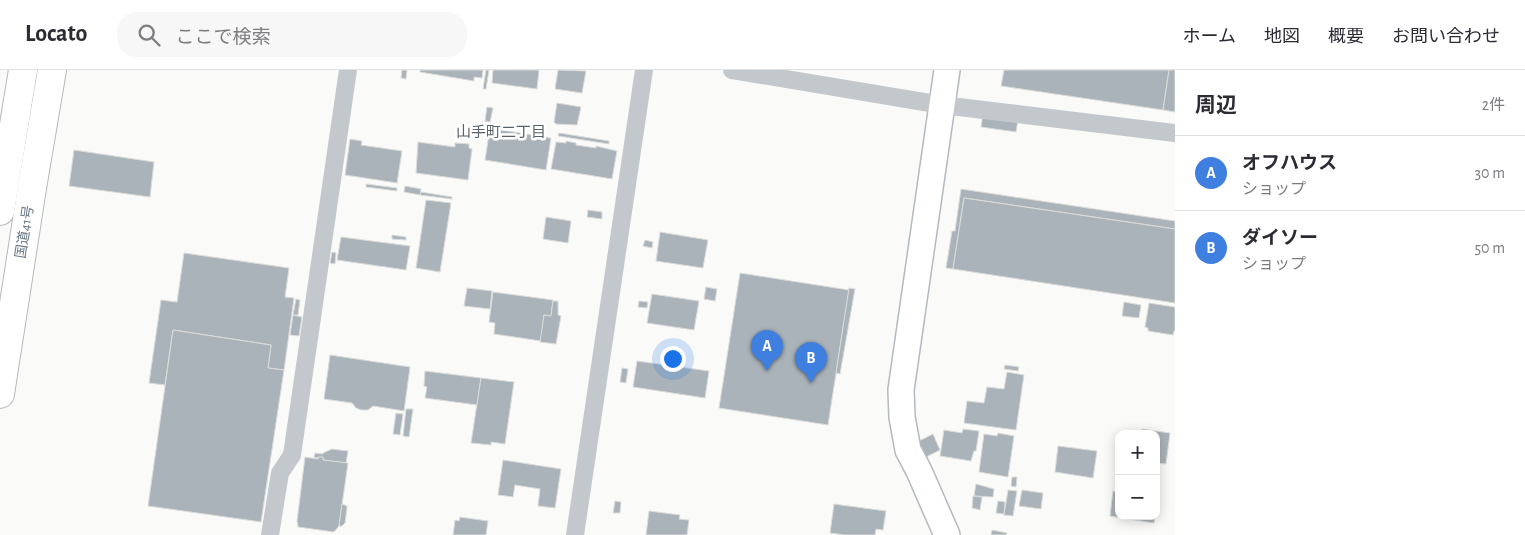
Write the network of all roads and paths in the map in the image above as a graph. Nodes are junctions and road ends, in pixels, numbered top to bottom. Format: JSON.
{"nodes":[{"id":1,"x":24,"y":70,"type":"edge"},
{"id":2,"x":52,"y":70,"type":"edge"},
{"id":3,"x":348,"y":70,"type":"edge"},
{"id":4,"x":644,"y":70,"type":"edge"},
{"id":5,"x":732,"y":70,"type":"edge"},
{"id":6,"x":948,"y":70,"type":"edge"},
{"id":7,"x":942,"y":105,"type":"junction"},
{"id":8,"x":1175,"y":133,"type":"edge"},
{"id":9,"x":0,"y":211,"type":"edge"},
{"id":10,"x":0,"y":394,"type":"edge"},
{"id":11,"x":270,"y":535,"type":"edge"},
{"id":12,"x":575,"y":535,"type":"edge"},
{"id":13,"x":947,"y":535,"type":"edge"}],
"edges":[{"from":1,"to":9,"type":"highway","name":"国道41号"},
{"from":2,"to":10,"type":"highway","name":"国道41号"},
{"from":3,"to":11,"type":"street"},
{"from":4,"to":12,"type":"street"},
{"from":5,"to":7,"type":"street"},
{"from":6,"to":7,"type":"street"},
{"from":7,"to":8,"type":"street"},
{"from":7,"to":13,"type":"street"}]}
